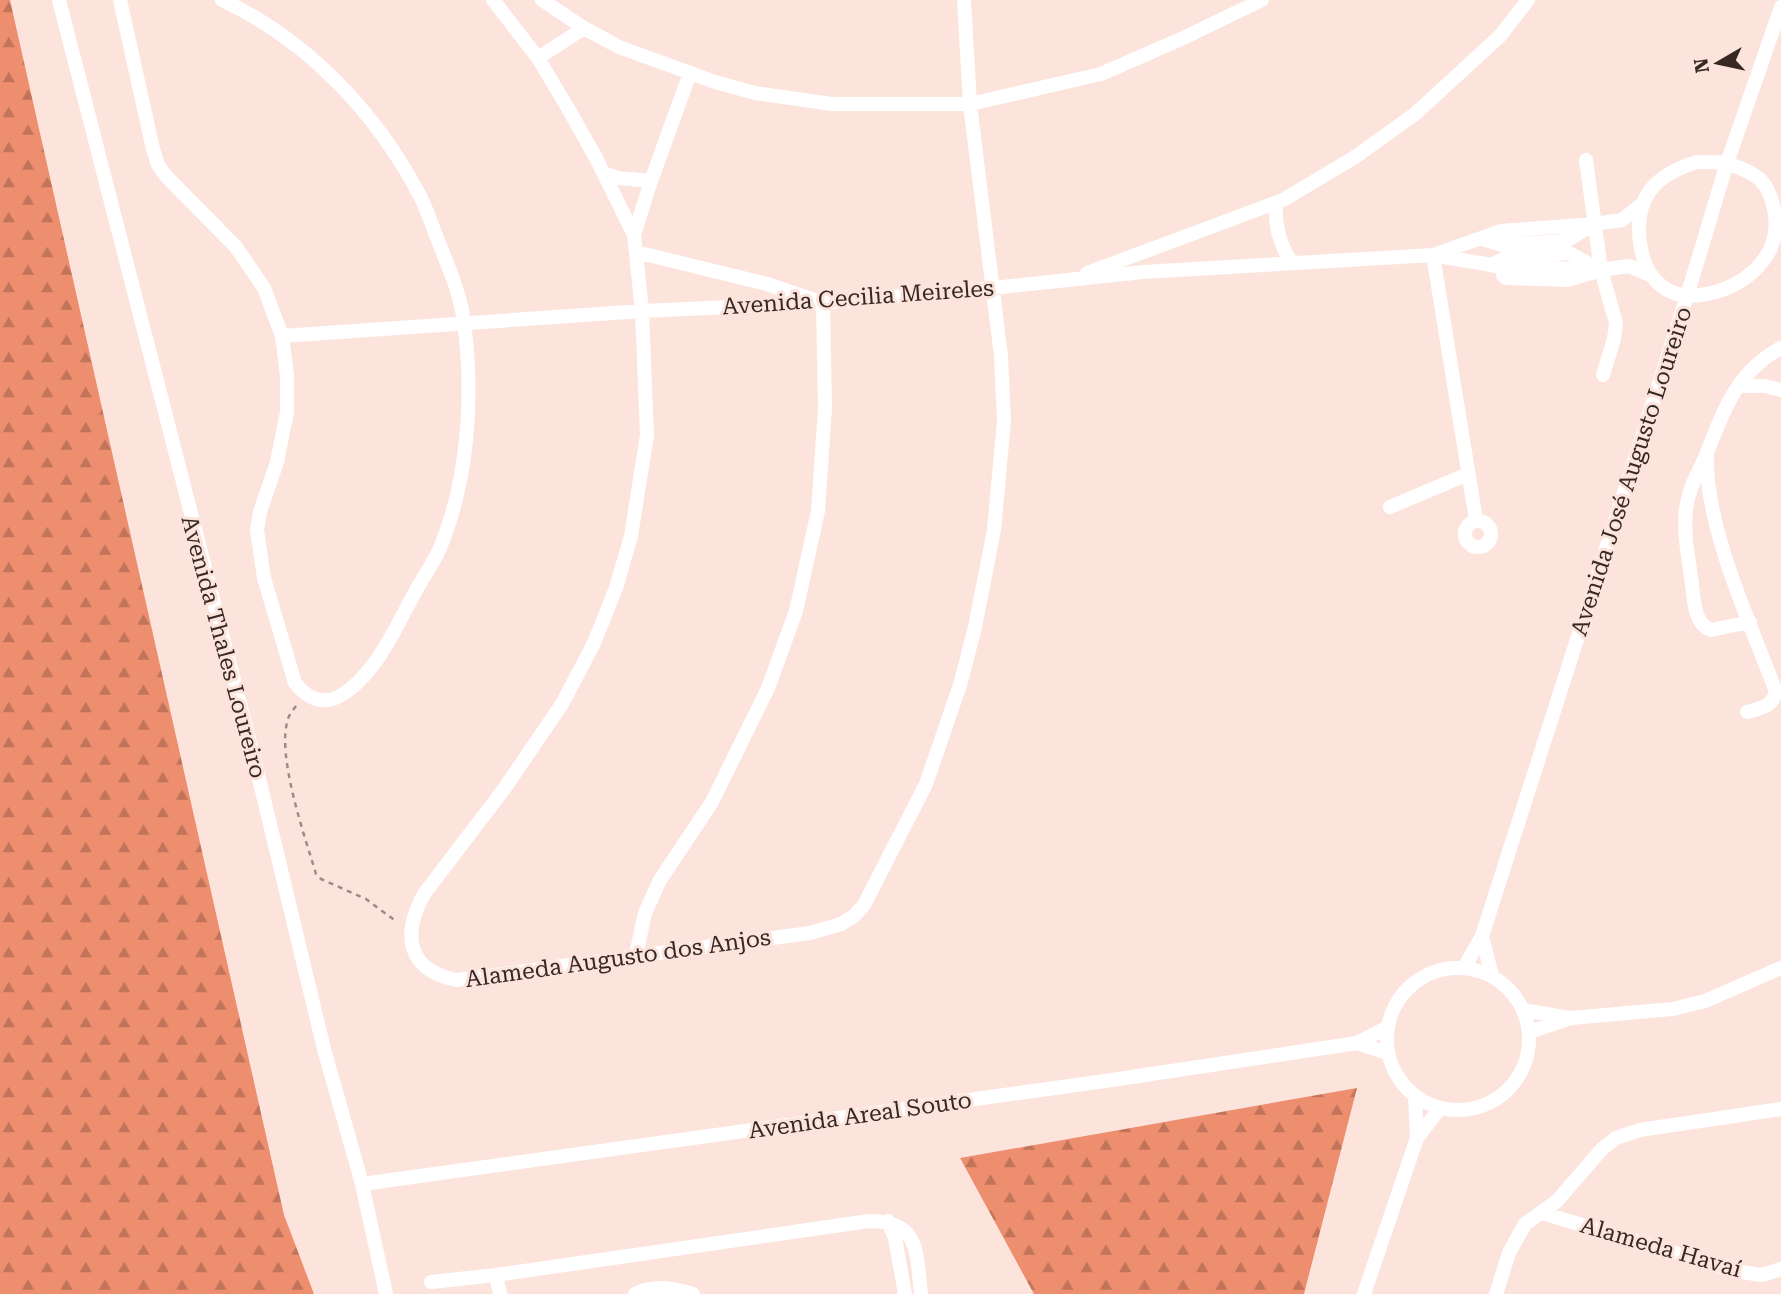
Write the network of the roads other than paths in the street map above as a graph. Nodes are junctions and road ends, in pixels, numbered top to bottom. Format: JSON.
{"nodes":[{"id":1,"x":59,"y":0,"type":"edge"},
{"id":2,"x":120,"y":0,"type":"edge"},
{"id":3,"x":222,"y":0,"type":"edge"},
{"id":4,"x":493,"y":0,"type":"edge"},
{"id":5,"x":542,"y":0,"type":"edge"},
{"id":6,"x":964,"y":0,"type":"edge"},
{"id":7,"x":1262,"y":0,"type":"edge"},
{"id":8,"x":1528,"y":0,"type":"edge"},
{"id":9,"x":1781,"y":7,"type":"edge"},
{"id":10,"x":583,"y":28,"type":"junction"},
{"id":11,"x":538,"y":58,"type":"junction"},
{"id":12,"x":690,"y":73,"type":"junction"},
{"id":13,"x":970,"y":104,"type":"junction"},
{"id":14,"x":1586,"y":160,"type":"dead end"},
{"id":15,"x":1727,"y":163,"type":"junction"},
{"id":16,"x":604,"y":173,"type":"junction"},
{"id":17,"x":651,"y":181,"type":"junction"},
{"id":18,"x":1776,"y":194,"type":"edge"},
{"id":19,"x":1276,"y":203,"type":"junction"},
{"id":20,"x":1642,"y":204,"type":"junction"},
{"id":21,"x":1594,"y":224,"type":"junction"},
{"id":22,"x":1778,"y":233,"type":"edge"},
{"id":23,"x":634,"y":235,"type":"junction"},
{"id":24,"x":1548,"y":249,"type":"junction"},
{"id":25,"x":636,"y":252,"type":"junction"},
{"id":26,"x":1433,"y":255,"type":"junction"},
{"id":27,"x":1292,"y":263,"type":"junction"},
{"id":28,"x":1492,"y":265,"type":"junction"},
{"id":29,"x":1601,"y":270,"type":"junction"},
{"id":30,"x":1650,"y":275,"type":"junction"},
{"id":31,"x":1066,"y":280,"type":"junction"},
{"id":32,"x":993,"y":288,"type":"junction"},
{"id":33,"x":1687,"y":296,"type":"junction"},
{"id":34,"x":823,"y":303,"type":"junction"},
{"id":35,"x":642,"y":311,"type":"junction"},
{"id":36,"x":464,"y":322,"type":"junction"},
{"id":37,"x":282,"y":336,"type":"junction"},
{"id":38,"x":1781,"y":348,"type":"edge"},
{"id":39,"x":1603,"y":375,"type":"dead end"},
{"id":40,"x":1738,"y":386,"type":"junction"},
{"id":41,"x":1781,"y":390,"type":"edge"},
{"id":42,"x":1707,"y":452,"type":"junction"},
{"id":43,"x":1468,"y":474,"type":"junction"},
{"id":44,"x":1390,"y":507,"type":"dead end"},
{"id":45,"x":1476,"y":520,"type":"dead end"},
{"id":46,"x":1750,"y":622,"type":"junction"},
{"id":47,"x":1747,"y":712,"type":"dead end"},
{"id":48,"x":1482,"y":936,"type":"junction"},
{"id":49,"x":636,"y":955,"type":"junction"},
{"id":50,"x":1464,"y":968,"type":"junction"},
{"id":51,"x":1781,"y":968,"type":"edge"},
{"id":52,"x":1492,"y":976,"type":"junction"},
{"id":53,"x":1523,"y":1010,"type":"junction"},
{"id":54,"x":1571,"y":1018,"type":"junction"},
{"id":55,"x":1388,"y":1027,"type":"junction"},
{"id":56,"x":1529,"y":1032,"type":"junction"},
{"id":57,"x":1357,"y":1043,"type":"junction"},
{"id":58,"x":1388,"y":1053,"type":"junction"},
{"id":59,"x":1415,"y":1096,"type":"junction"},
{"id":60,"x":1440,"y":1108,"type":"junction"},
{"id":61,"x":1781,"y":1109,"type":"edge"},
{"id":62,"x":1417,"y":1138,"type":"junction"},
{"id":63,"x":362,"y":1184,"type":"junction"},
{"id":64,"x":1542,"y":1213,"type":"junction"},
{"id":65,"x":888,"y":1222,"type":"junction"},
{"id":66,"x":1781,"y":1269,"type":"edge"},
{"id":67,"x":496,"y":1275,"type":"junction"},
{"id":68,"x":431,"y":1282,"type":"dead end"},
{"id":69,"x":386,"y":1294,"type":"edge"},
{"id":70,"x":499,"y":1294,"type":"edge"},
{"id":71,"x":635,"y":1294,"type":"edge"},
{"id":72,"x":693,"y":1294,"type":"edge"},
{"id":73,"x":905,"y":1294,"type":"edge"},
{"id":74,"x":921,"y":1294,"type":"edge"},
{"id":75,"x":1364,"y":1294,"type":"edge"},
{"id":76,"x":1496,"y":1294,"type":"edge"}],
"edges":[{"from":1,"to":63,"type":"street","name":"Avenida Thales Loureiro"},
{"from":2,"to":37,"type":"street"},
{"from":3,"to":36,"type":"street"},
{"from":4,"to":11,"type":"street"},
{"from":5,"to":10,"type":"street"},
{"from":6,"to":13,"type":"street"},
{"from":7,"to":13,"type":"street"},
{"from":8,"to":19,"type":"street"},
{"from":9,"to":15,"type":"street","name":"Avenida José Augusto Loureiro"},
{"from":10,"to":11,"type":"street"},
{"from":10,"to":12,"type":"street"},
{"from":11,"to":16,"type":"street"},
{"from":12,"to":13,"type":"street"},
{"from":12,"to":17,"type":"street"},
{"from":13,"to":32,"type":"street"},
{"from":14,"to":21,"type":"street"},
{"from":15,"to":18,"type":"street"},
{"from":15,"to":20,"type":"street"},
{"from":15,"to":33,"type":"street","name":"Avenida José Augusto Loureiro"},
{"from":16,"to":17,"type":"street"},
{"from":16,"to":23,"type":"street"},
{"from":17,"to":23,"type":"street"},
{"from":18,"to":22,"type":"street"},
{"from":19,"to":27,"type":"street"},
{"from":19,"to":31,"type":"street"},
{"from":20,"to":21,"type":"street"},
{"from":20,"to":30,"type":"street"},
{"from":21,"to":24,"type":"street"},
{"from":21,"to":29,"type":"street"},
{"from":22,"to":33,"type":"street"},
{"from":23,"to":25,"type":"street"},
{"from":24,"to":26,"type":"street","name":"Avenida Cecilia Meireles"},
{"from":24,"to":28,"type":"street","name":"Avenida Cecilia Meireles"},
{"from":24,"to":28,"type":"street","name":"Avenida Cecilia Meireles"},
{"from":24,"to":29,"type":"street"},
{"from":24,"to":29,"type":"street"},
{"from":25,"to":34,"type":"street"},
{"from":25,"to":35,"type":"street"},
{"from":26,"to":27,"type":"street","name":"Avenida Cecilia Meireles"},
{"from":26,"to":28,"type":"street","name":"Avenida Cecilia Meireles"},
{"from":26,"to":43,"type":"street"},
{"from":27,"to":31,"type":"street","name":"Avenida Cecilia Meireles"},
{"from":29,"to":30,"type":"street"},
{"from":29,"to":39,"type":"street"},
{"from":30,"to":33,"type":"street"},
{"from":31,"to":32,"type":"street","name":"Avenida Cecilia Meireles"},
{"from":32,"to":34,"type":"street","name":"Avenida Cecilia Meireles"},
{"from":32,"to":49,"type":"street","name":"Alameda Augusto dos Anjos"},
{"from":33,"to":48,"type":"street","name":"Avenida José Augusto Loureiro"},
{"from":34,"to":35,"type":"street","name":"Avenida Cecilia Meireles"},
{"from":34,"to":49,"type":"street"},
{"from":35,"to":36,"type":"street","name":"Avenida Cecilia Meireles"},
{"from":35,"to":49,"type":"street","name":"Alameda Augusto dos Anjos"},
{"from":36,"to":37,"type":"street","name":"Avenida Cecilia Meireles"},
{"from":36,"to":37,"type":"street"},
{"from":38,"to":40,"type":"street"},
{"from":40,"to":41,"type":"street"},
{"from":40,"to":42,"type":"street"},
{"from":42,"to":46,"type":"street"},
{"from":42,"to":46,"type":"street"},
{"from":43,"to":44,"type":"street"},
{"from":43,"to":45,"type":"street"},
{"from":46,"to":47,"type":"street"},
{"from":48,"to":50,"type":"street","name":"Avenida José Augusto Loureiro"},
{"from":48,"to":52,"type":"street"},
{"from":50,"to":52,"type":"street"},
{"from":50,"to":55,"type":"street"},
{"from":51,"to":54,"type":"street"},
{"from":52,"to":53,"type":"street"},
{"from":53,"to":54,"type":"street"},
{"from":53,"to":56,"type":"street"},
{"from":54,"to":56,"type":"street"},
{"from":55,"to":57,"type":"street","name":"Avenida Areal Souto"},
{"from":55,"to":58,"type":"street"},
{"from":56,"to":60,"type":"street"},
{"from":57,"to":58,"type":"street","name":"Avenida Areal Souto"},
{"from":57,"to":63,"type":"street","name":"Avenida Areal Souto"},
{"from":58,"to":59,"type":"street"},
{"from":59,"to":60,"type":"street"},
{"from":59,"to":62,"type":"street"},
{"from":60,"to":62,"type":"street"},
{"from":61,"to":64,"type":"street"},
{"from":62,"to":75,"type":"street"},
{"from":63,"to":69,"type":"street","name":"Avenida Thales Loureiro"},
{"from":64,"to":66,"type":"street","name":"Alameda Havaí"},
{"from":64,"to":76,"type":"street"},
{"from":65,"to":67,"type":"street"},
{"from":65,"to":73,"type":"street"},
{"from":65,"to":74,"type":"street"},
{"from":67,"to":68,"type":"street"},
{"from":67,"to":70,"type":"street"},
{"from":71,"to":72,"type":"street"}]}
